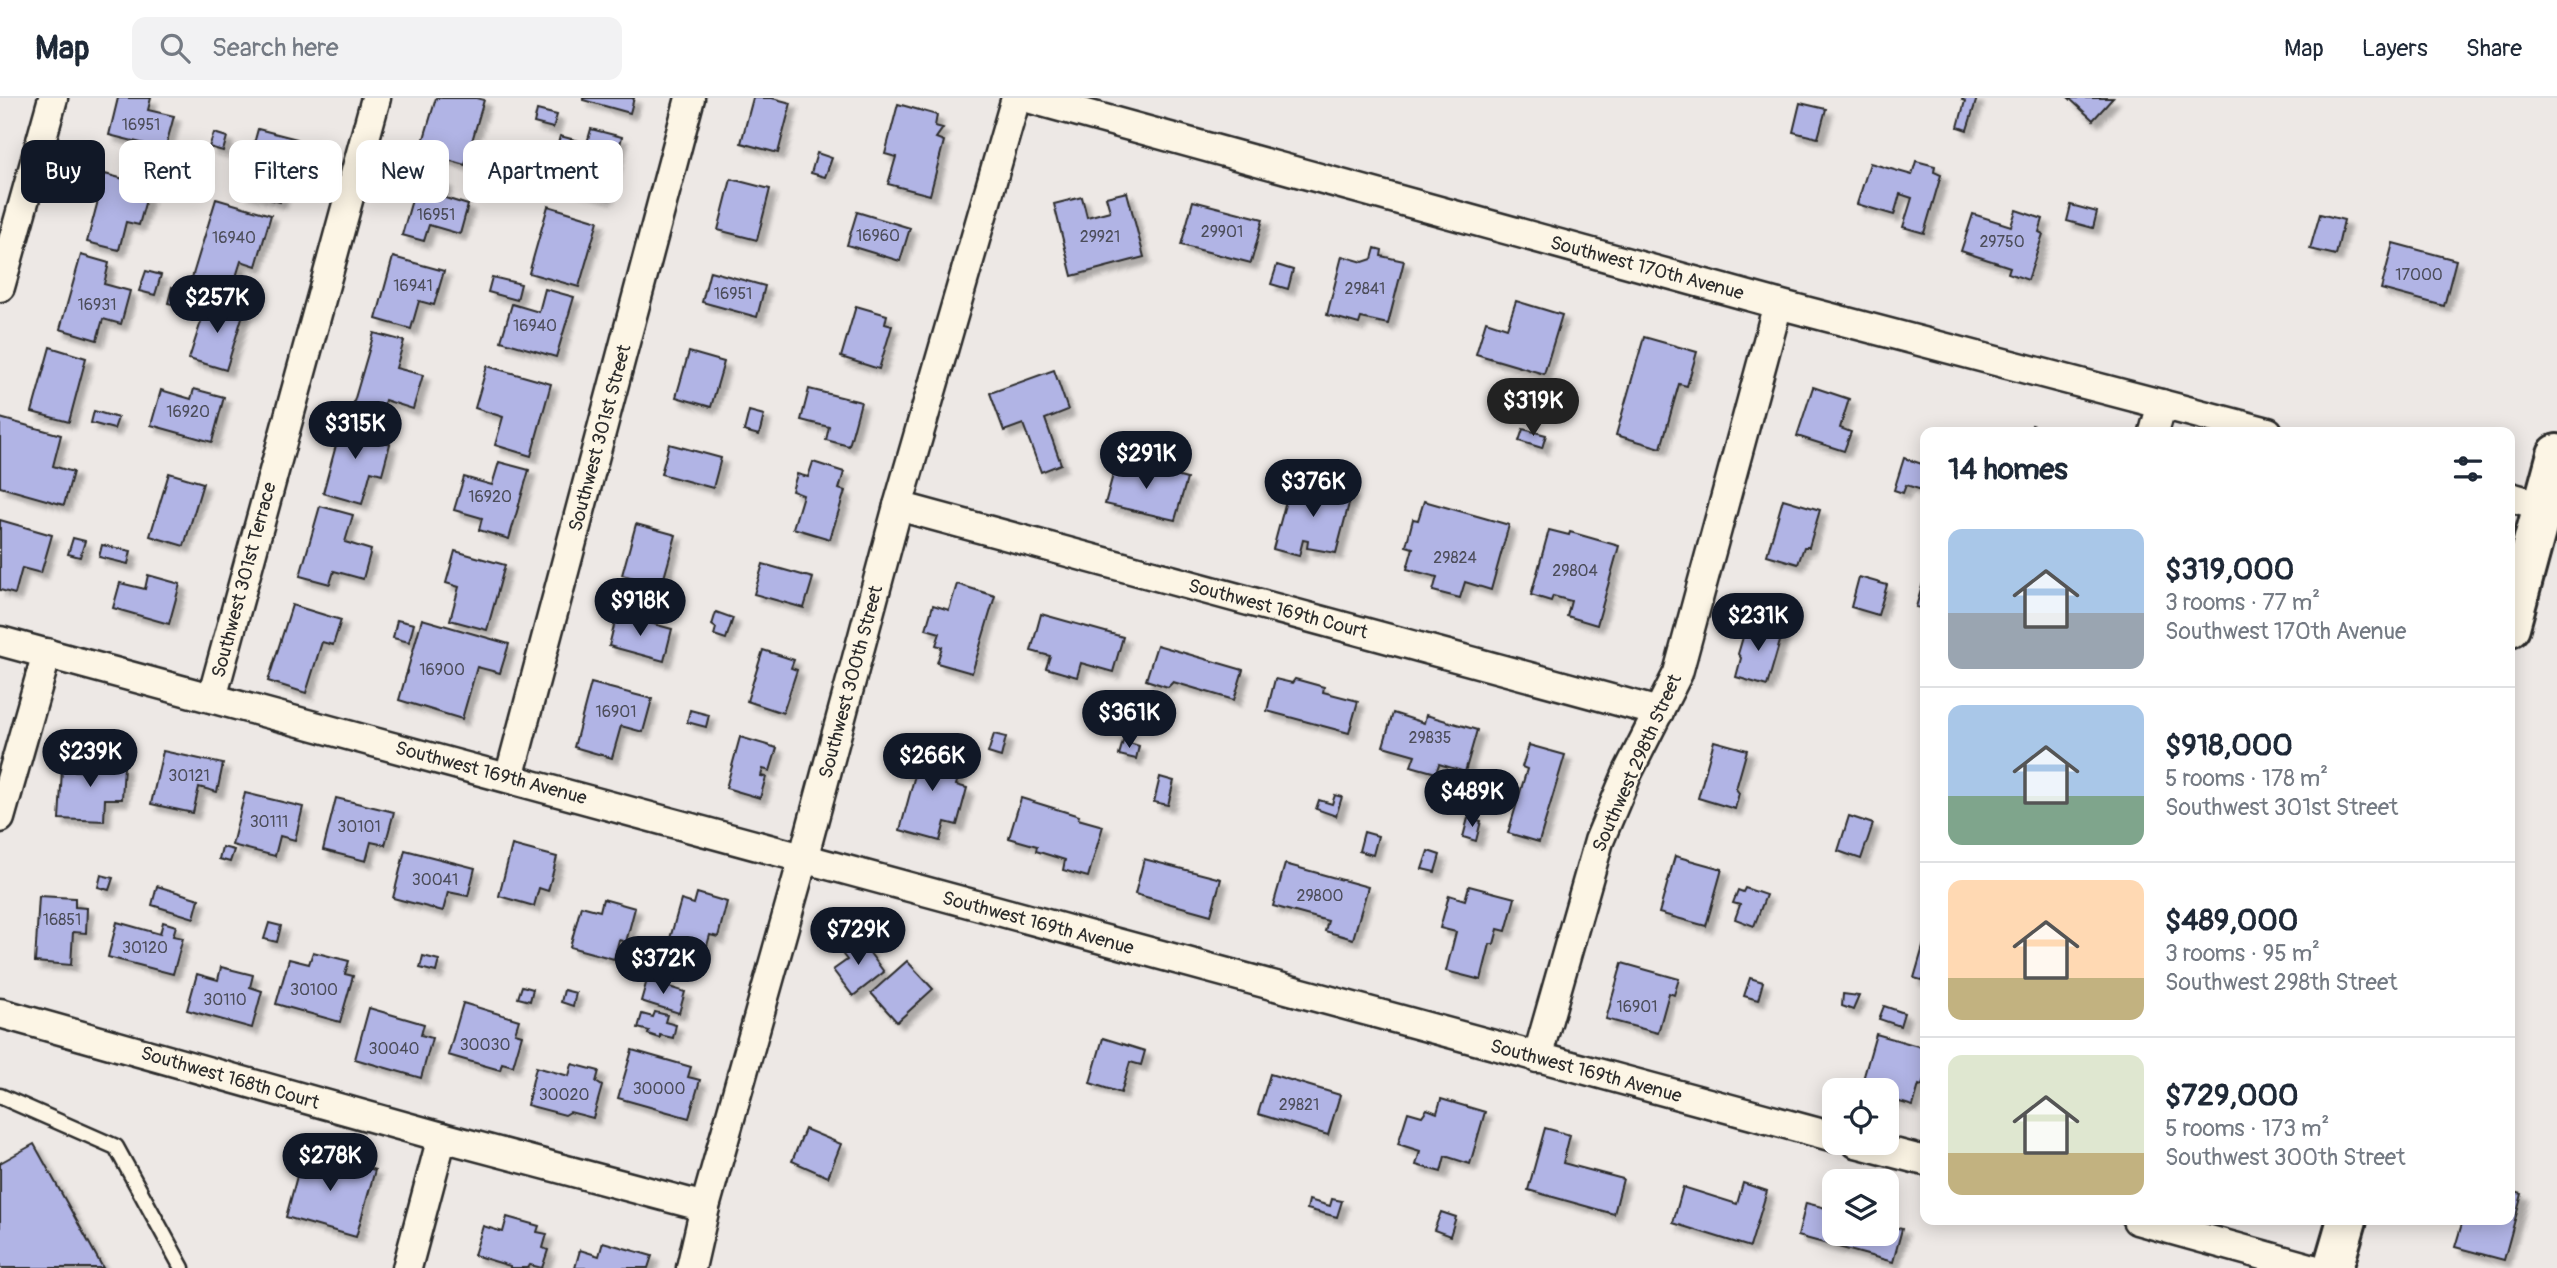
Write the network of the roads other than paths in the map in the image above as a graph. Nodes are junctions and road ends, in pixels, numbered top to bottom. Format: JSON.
{"nodes":[{"id":1,"x":53,"y":98,"type":"edge"},
{"id":2,"x":376,"y":98,"type":"edge"},
{"id":3,"x":690,"y":98,"type":"edge"},
{"id":4,"x":1016,"y":98,"type":"edge"},
{"id":5,"x":1028,"y":98,"type":"edge"},
{"id":6,"x":0,"y":287,"type":"edge"},
{"id":7,"x":1778,"y":304,"type":"junction"},
{"id":8,"x":2162,"y":404,"type":"junction"},
{"id":9,"x":2155,"y":427,"type":"edge"},
{"id":10,"x":2249,"y":427,"type":"edge"},
{"id":11,"x":2557,"y":454,"type":"edge"},
{"id":12,"x":898,"y":506,"type":"junction"},
{"id":13,"x":2538,"y":508,"type":"edge"},
{"id":14,"x":2515,"y":606,"type":"edge"},
{"id":15,"x":0,"y":641,"type":"edge"},
{"id":16,"x":47,"y":653,"type":"junction"},
{"id":17,"x":212,"y":698,"type":"junction"},
{"id":18,"x":1659,"y":712,"type":"junction"},
{"id":19,"x":509,"y":778,"type":"junction"},
{"id":20,"x":0,"y":818,"type":"edge"},
{"id":21,"x":803,"y":859,"type":"junction"},
{"id":22,"x":0,"y":1013,"type":"edge"},
{"id":23,"x":1537,"y":1058,"type":"junction"},
{"id":24,"x":0,"y":1096,"type":"edge"},
{"id":25,"x":1822,"y":1134,"type":"edge"},
{"id":26,"x":442,"y":1137,"type":"junction"},
{"id":27,"x":1899,"y":1154,"type":"edge"},
{"id":28,"x":1920,"y":1160,"type":"edge"},
{"id":29,"x":705,"y":1207,"type":"junction"},
{"id":30,"x":2155,"y":1225,"type":"edge"},
{"id":31,"x":2346,"y":1225,"type":"edge"},
{"id":32,"x":182,"y":1268,"type":"edge"},
{"id":33,"x":407,"y":1268,"type":"edge"},
{"id":34,"x":691,"y":1268,"type":"edge"},
{"id":35,"x":2310,"y":1268,"type":"edge"},
{"id":36,"x":2333,"y":1268,"type":"edge"}],
"edges":[{"from":1,"to":6,"type":"street"},
{"from":2,"to":17,"type":"street","name":"Southwest 301st Terrace"},
{"from":3,"to":19,"type":"street","name":"Southwest 301st Street"},
{"from":4,"to":12,"type":"street","name":"Southwest 300th Street"},
{"from":5,"to":7,"type":"street","name":"Southwest 170th Avenue"},
{"from":7,"to":8,"type":"street","name":"Southwest 170th Avenue"},
{"from":7,"to":18,"type":"street","name":"Southwest 298th Street"},
{"from":8,"to":9,"type":"street"},
{"from":8,"to":10,"type":"street","name":"Southwest 170th Avenue"},
{"from":11,"to":13,"type":"street"},
{"from":12,"to":18,"type":"street","name":"Southwest 169th Court"},
{"from":12,"to":21,"type":"street","name":"Southwest 300th Street"},
{"from":13,"to":14,"type":"street"},
{"from":15,"to":16,"type":"street","name":"Southwest 169th Avenue"},
{"from":16,"to":17,"type":"street","name":"Southwest 169th Avenue"},
{"from":16,"to":20,"type":"street"},
{"from":17,"to":19,"type":"street","name":"Southwest 169th Avenue"},
{"from":18,"to":23,"type":"street","name":"Southwest 298th Street"},
{"from":19,"to":21,"type":"street","name":"Southwest 169th Avenue"},
{"from":21,"to":23,"type":"street","name":"Southwest 169th Avenue"},
{"from":21,"to":29,"type":"street","name":"Southwest 300th Street"},
{"from":22,"to":26,"type":"street","name":"Southwest 168th Court"},
{"from":23,"to":25,"type":"street","name":"Southwest 169th Avenue"},
{"from":24,"to":32,"type":"lane"},
{"from":26,"to":29,"type":"street","name":"Southwest 168th Court"},
{"from":26,"to":33,"type":"street"},
{"from":27,"to":28,"type":"street"},
{"from":29,"to":34,"type":"street","name":"Southwest 300th Street"},
{"from":30,"to":35,"type":"street"},
{"from":31,"to":36,"type":"street"}]}
